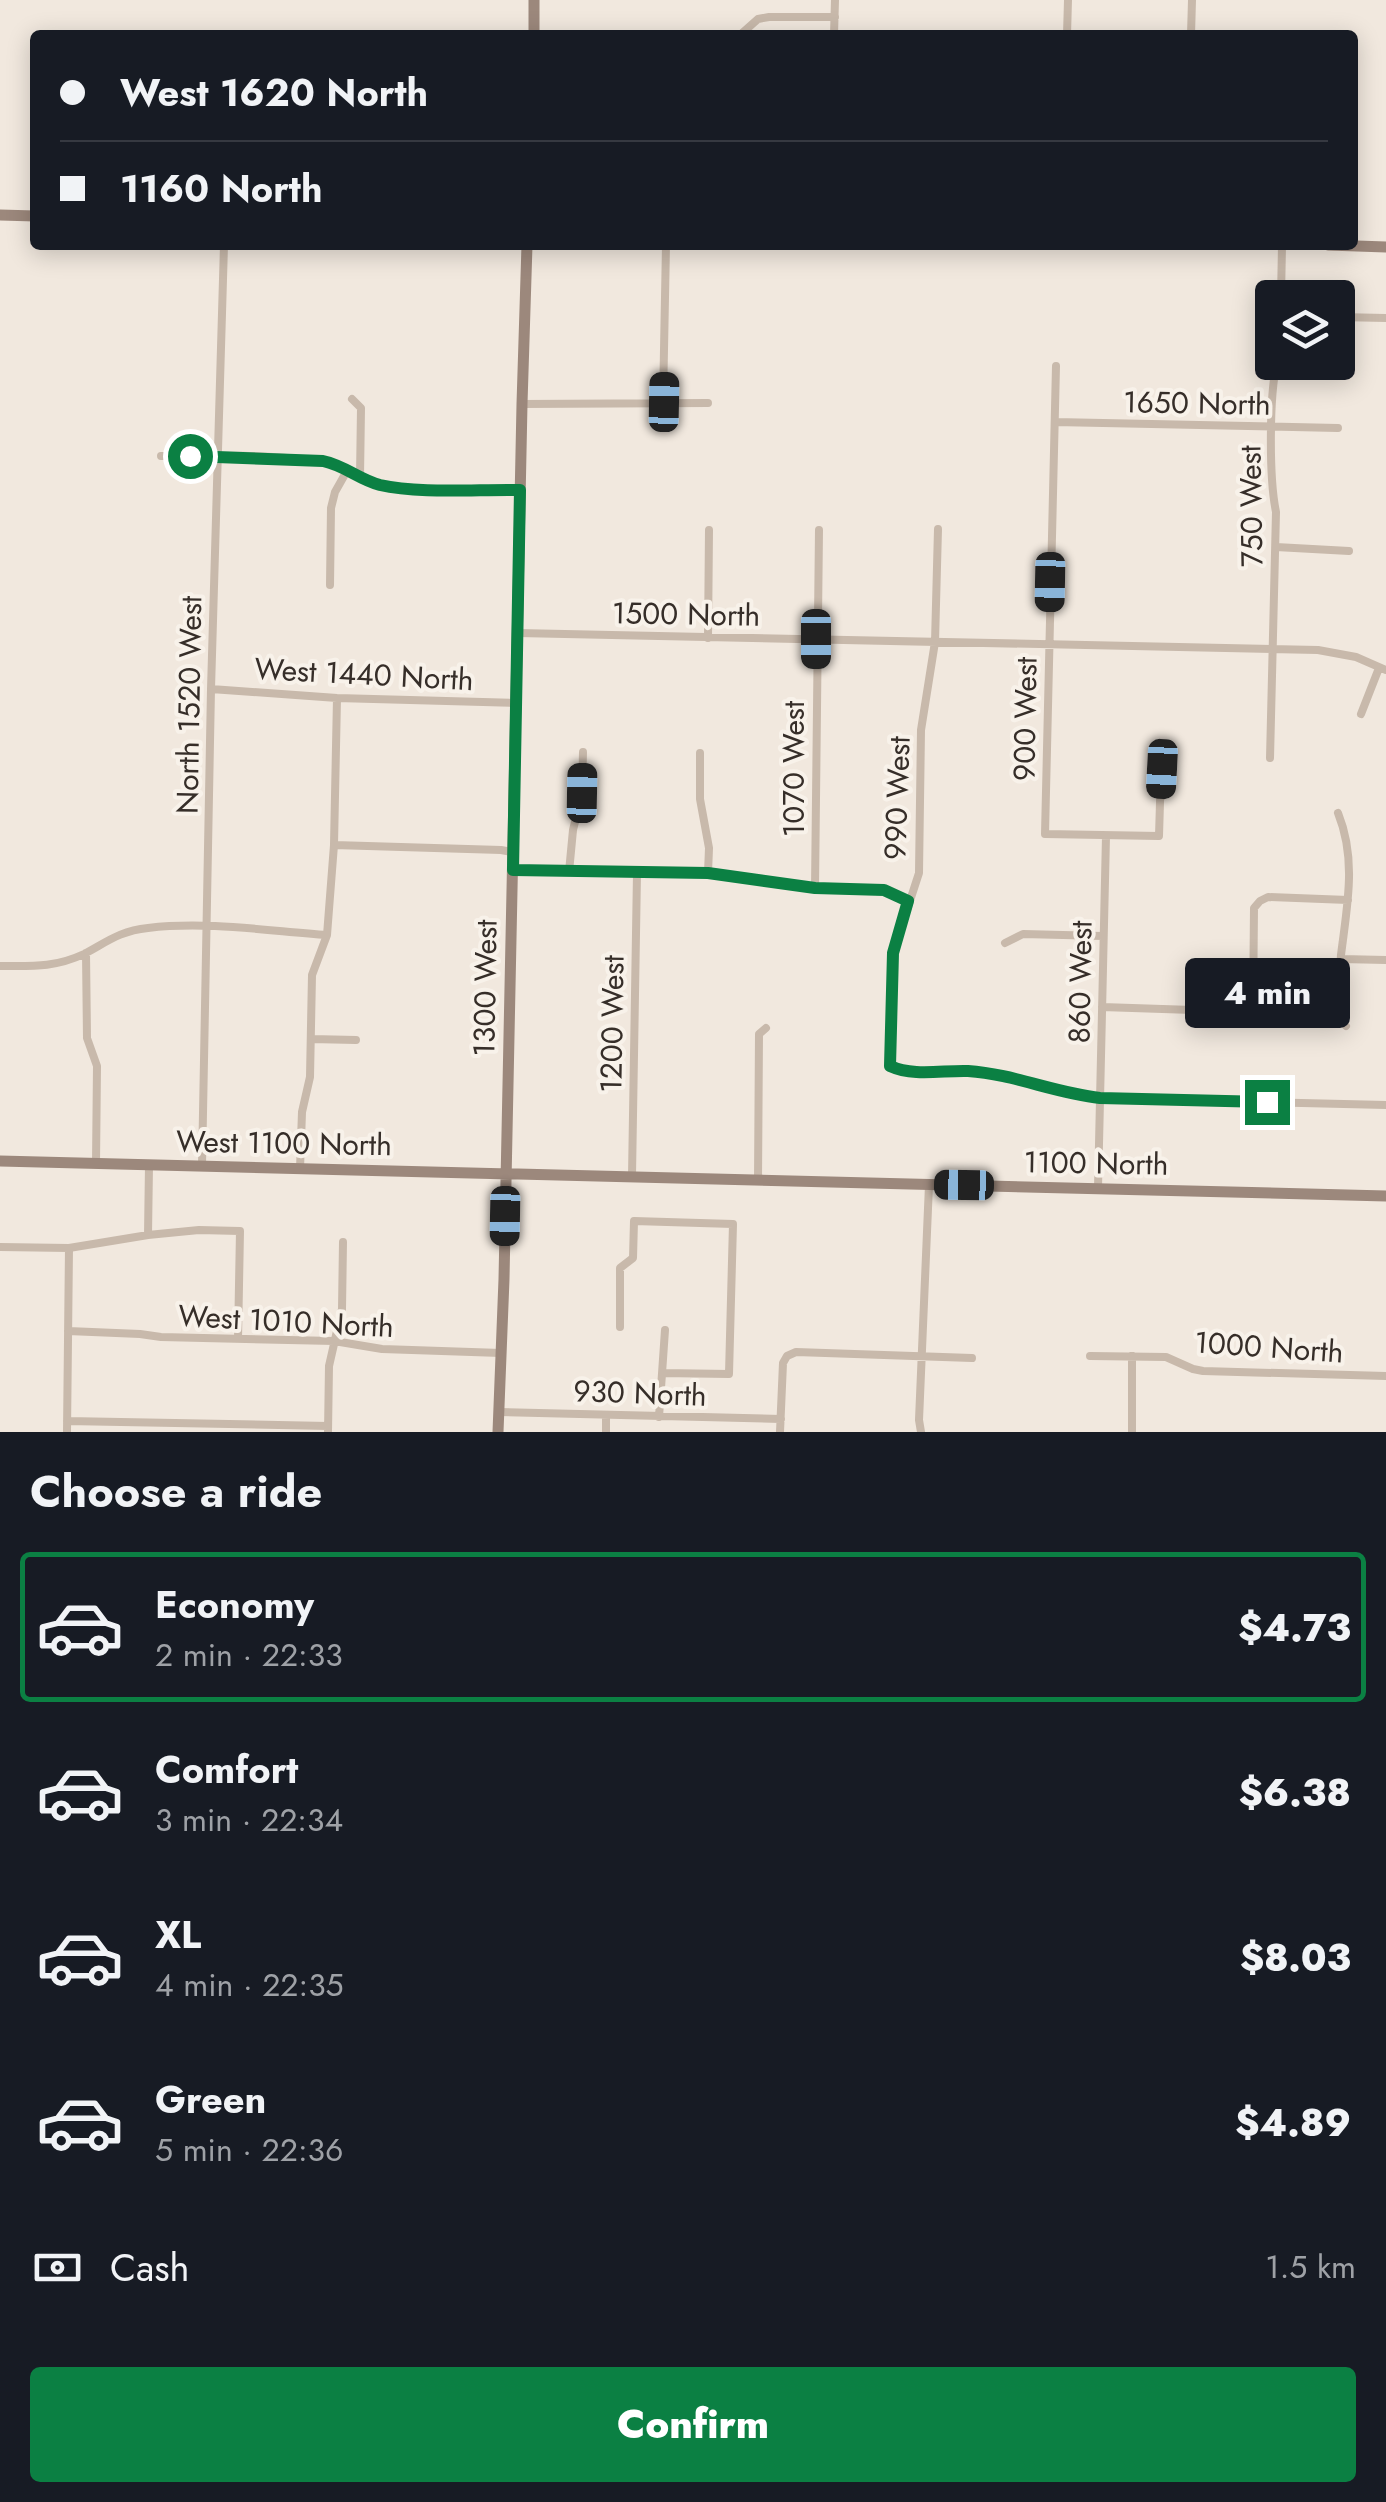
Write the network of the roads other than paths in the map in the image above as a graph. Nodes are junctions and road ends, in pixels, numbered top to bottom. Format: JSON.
{"nodes":[{"id":1,"x":534,"y":0,"type":"edge"},
{"id":2,"x":835,"y":0,"type":"edge"},
{"id":3,"x":1068,"y":0,"type":"edge"},
{"id":4,"x":1192,"y":0,"type":"edge"},
{"id":5,"x":835,"y":17,"type":"junction"},
{"id":6,"x":534,"y":30,"type":"edge"},
{"id":7,"x":746,"y":30,"type":"edge"},
{"id":8,"x":834,"y":30,"type":"edge"},
{"id":9,"x":1067,"y":30,"type":"edge"},
{"id":10,"x":1191,"y":30,"type":"edge"},
{"id":11,"x":0,"y":216,"type":"edge"},
{"id":12,"x":30,"y":216,"type":"edge"},
{"id":13,"x":1358,"y":246,"type":"edge"},
{"id":14,"x":1386,"y":247,"type":"edge"},
{"id":15,"x":224,"y":250,"type":"edge"},
{"id":16,"x":527,"y":250,"type":"edge"},
{"id":17,"x":666,"y":250,"type":"edge"},
{"id":18,"x":1282,"y":250,"type":"edge"},
{"id":19,"x":1281,"y":280,"type":"edge"},
{"id":20,"x":1355,"y":317,"type":"edge"},
{"id":21,"x":1386,"y":318,"type":"edge"},
{"id":22,"x":1056,"y":366,"type":"dead end"},
{"id":23,"x":1274,"y":380,"type":"edge"},
{"id":24,"x":352,"y":400,"type":"dead end"},
{"id":25,"x":664,"y":402,"type":"junction"},
{"id":26,"x":708,"y":403,"type":"dead end"},
{"id":27,"x":522,"y":404,"type":"junction"},
{"id":28,"x":1055,"y":422,"type":"junction"},
{"id":29,"x":1273,"y":427,"type":"junction"},
{"id":30,"x":1338,"y":428,"type":"dead end"},
{"id":31,"x":162,"y":456,"type":"dead end"},
{"id":32,"x":218,"y":456,"type":"junction"},
{"id":33,"x":348,"y":469,"type":"junction"},
{"id":34,"x":360,"y":476,"type":"junction"},
{"id":35,"x":520,"y":490,"type":"junction"},
{"id":36,"x":938,"y":528,"type":"dead end"},
{"id":37,"x":709,"y":530,"type":"dead end"},
{"id":38,"x":819,"y":530,"type":"dead end"},
{"id":39,"x":1276,"y":547,"type":"junction"},
{"id":40,"x":1350,"y":551,"type":"dead end"},
{"id":41,"x":330,"y":584,"type":"dead end"},
{"id":42,"x":518,"y":634,"type":"junction"},
{"id":43,"x":708,"y":638,"type":"junction"},
{"id":44,"x":816,"y":639,"type":"junction"},
{"id":45,"x":935,"y":642,"type":"junction"},
{"id":46,"x":1048,"y":644,"type":"junction"},
{"id":47,"x":1274,"y":649,"type":"junction"},
{"id":48,"x":1382,"y":669,"type":"edge"},
{"id":49,"x":211,"y":689,"type":"junction"},
{"id":50,"x":337,"y":698,"type":"junction"},
{"id":51,"x":516,"y":703,"type":"junction"},
{"id":52,"x":1361,"y":714,"type":"dead end"},
{"id":53,"x":584,"y":752,"type":"dead end"},
{"id":54,"x":700,"y":753,"type":"dead end"},
{"id":55,"x":1270,"y":758,"type":"dead end"},
{"id":56,"x":1162,"y":769,"type":"dead end"},
{"id":57,"x":1338,"y":812,"type":"dead end"},
{"id":58,"x":1106,"y":836,"type":"junction"},
{"id":59,"x":334,"y":845,"type":"junction"},
{"id":60,"x":512,"y":852,"type":"junction"},
{"id":61,"x":513,"y":870,"type":"junction"},
{"id":62,"x":569,"y":872,"type":"junction"},
{"id":63,"x":637,"y":873,"type":"junction"},
{"id":64,"x":708,"y":873,"type":"junction"},
{"id":65,"x":815,"y":888,"type":"junction"},
{"id":66,"x":1348,"y":900,"type":"junction"},
{"id":67,"x":908,"y":901,"type":"junction"},
{"id":68,"x":208,"y":927,"type":"junction"},
{"id":69,"x":327,"y":935,"type":"junction"},
{"id":70,"x":1104,"y":936,"type":"junction"},
{"id":71,"x":1005,"y":943,"type":"dead end"},
{"id":72,"x":86,"y":953,"type":"junction"},
{"id":73,"x":1341,"y":959,"type":"junction"},
{"id":74,"x":1386,"y":960,"type":"edge"},
{"id":75,"x":0,"y":966,"type":"edge"},
{"id":76,"x":1102,"y":1007,"type":"junction"},
{"id":77,"x":1346,"y":1026,"type":"dead end"},
{"id":78,"x":766,"y":1028,"type":"dead end"},
{"id":79,"x":311,"y":1038,"type":"junction"},
{"id":80,"x":356,"y":1040,"type":"dead end"},
{"id":81,"x":1100,"y":1098,"type":"junction"},
{"id":82,"x":1386,"y":1105,"type":"edge"},
{"id":83,"x":0,"y":1161,"type":"edge"},
{"id":84,"x":96,"y":1163,"type":"junction"},
{"id":85,"x":149,"y":1165,"type":"junction"},
{"id":86,"x":202,"y":1166,"type":"junction"},
{"id":87,"x":300,"y":1169,"type":"junction"},
{"id":88,"x":506,"y":1173,"type":"junction"},
{"id":89,"x":567,"y":1175,"type":"joint"},
{"id":90,"x":632,"y":1176,"type":"junction"},
{"id":91,"x":758,"y":1180,"type":"junction"},
{"id":92,"x":928,"y":1185,"type":"junction"},
{"id":93,"x":1098,"y":1188,"type":"junction"},
{"id":94,"x":1385,"y":1196,"type":"edge"},
{"id":95,"x":148,"y":1235,"type":"junction"},
{"id":96,"x":342,"y":1242,"type":"dead end"},
{"id":97,"x":0,"y":1247,"type":"edge"},
{"id":98,"x":70,"y":1248,"type":"junction"},
{"id":99,"x":620,"y":1326,"type":"dead end"},
{"id":100,"x":664,"y":1330,"type":"dead end"},
{"id":101,"x":68,"y":1331,"type":"junction"},
{"id":102,"x":238,"y":1339,"type":"junction"},
{"id":103,"x":334,"y":1341,"type":"junction"},
{"id":104,"x":502,"y":1353,"type":"junction"},
{"id":105,"x":1090,"y":1356,"type":"dead end"},
{"id":106,"x":1132,"y":1356,"type":"junction"},
{"id":107,"x":922,"y":1357,"type":"junction"},
{"id":108,"x":972,"y":1358,"type":"dead end"},
{"id":109,"x":662,"y":1373,"type":"junction"},
{"id":110,"x":1386,"y":1376,"type":"edge"},
{"id":111,"x":499,"y":1412,"type":"junction"},
{"id":112,"x":606,"y":1415,"type":"junction"},
{"id":113,"x":660,"y":1417,"type":"junction"},
{"id":114,"x":780,"y":1419,"type":"junction"},
{"id":115,"x":68,"y":1421,"type":"junction"},
{"id":116,"x":328,"y":1429,"type":"edge"},
{"id":117,"x":67,"y":1432,"type":"edge"},
{"id":118,"x":498,"y":1432,"type":"edge"},
{"id":119,"x":606,"y":1432,"type":"edge"},
{"id":120,"x":780,"y":1432,"type":"edge"},
{"id":121,"x":921,"y":1432,"type":"edge"},
{"id":122,"x":1132,"y":1432,"type":"edge"}],
"edges":[{"from":1,"to":6,"type":"main road"},
{"from":2,"to":5,"type":"street"},
{"from":3,"to":9,"type":"street"},
{"from":4,"to":10,"type":"street"},
{"from":5,"to":7,"type":"street"},
{"from":5,"to":8,"type":"street"},
{"from":11,"to":12,"type":"main road"},
{"from":13,"to":14,"type":"main road"},
{"from":15,"to":32,"type":"street","name":"North 1520 West"},
{"from":16,"to":27,"type":"main road","name":"1300 West"},
{"from":17,"to":25,"type":"street"},
{"from":18,"to":19,"type":"street"},
{"from":20,"to":21,"type":"street"},
{"from":22,"to":28,"type":"street","name":"900 West"},
{"from":23,"to":29,"type":"street","name":"750 West"},
{"from":24,"to":34,"type":"street"},
{"from":25,"to":26,"type":"street"},
{"from":25,"to":27,"type":"street"},
{"from":27,"to":35,"type":"main road","name":"1300 West"},
{"from":28,"to":29,"type":"street","name":"1650 North"},
{"from":28,"to":46,"type":"street","name":"900 West"},
{"from":29,"to":30,"type":"street","name":"1650 North"},
{"from":29,"to":39,"type":"street","name":"750 West"},
{"from":31,"to":32,"type":"street"},
{"from":32,"to":33,"type":"street"},
{"from":32,"to":49,"type":"street","name":"North 1520 West"},
{"from":33,"to":34,"type":"street"},
{"from":33,"to":41,"type":"street"},
{"from":34,"to":35,"type":"street"},
{"from":35,"to":42,"type":"main road","name":"1300 West"},
{"from":36,"to":45,"type":"street","name":"990 West"},
{"from":37,"to":43,"type":"street"},
{"from":38,"to":44,"type":"street","name":"1070 West"},
{"from":39,"to":40,"type":"street"},
{"from":39,"to":47,"type":"street","name":"750 West"},
{"from":42,"to":43,"type":"street","name":"1500 North"},
{"from":42,"to":51,"type":"main road","name":"1300 West"},
{"from":43,"to":44,"type":"street","name":"1500 North"},
{"from":44,"to":45,"type":"street","name":"1500 North"},
{"from":44,"to":65,"type":"street","name":"1070 West"},
{"from":45,"to":46,"type":"street","name":"1500 North"},
{"from":45,"to":67,"type":"street","name":"990 West"},
{"from":46,"to":47,"type":"street","name":"1500 North"},
{"from":46,"to":58,"type":"street","name":"900 West"},
{"from":47,"to":48,"type":"street","name":"1500 North"},
{"from":47,"to":55,"type":"street","name":"750 West"},
{"from":48,"to":52,"type":"street"},
{"from":49,"to":50,"type":"street","name":"West 1440 North"},
{"from":49,"to":68,"type":"street","name":"North 1520 West"},
{"from":50,"to":51,"type":"street","name":"West 1440 North"},
{"from":50,"to":59,"type":"street"},
{"from":51,"to":60,"type":"main road","name":"1300 West"},
{"from":53,"to":62,"type":"street"},
{"from":54,"to":64,"type":"street"},
{"from":56,"to":58,"type":"street"},
{"from":57,"to":66,"type":"street"},
{"from":58,"to":70,"type":"street","name":"860 West"},
{"from":59,"to":60,"type":"street"},
{"from":59,"to":69,"type":"street"},
{"from":60,"to":61,"type":"main road","name":"1300 West"},
{"from":61,"to":62,"type":"street"},
{"from":61,"to":88,"type":"main road","name":"1300 West"},
{"from":62,"to":63,"type":"street"},
{"from":63,"to":64,"type":"street"},
{"from":63,"to":90,"type":"street","name":"1200 West"},
{"from":64,"to":65,"type":"street"},
{"from":65,"to":67,"type":"street"},
{"from":66,"to":73,"type":"street"},
{"from":66,"to":76,"type":"street"},
{"from":67,"to":81,"type":"street","name":"990 West"},
{"from":68,"to":69,"type":"street"},
{"from":68,"to":72,"type":"street"},
{"from":68,"to":86,"type":"street","name":"North 1520 West"},
{"from":69,"to":79,"type":"street"},
{"from":70,"to":71,"type":"street"},
{"from":70,"to":76,"type":"street","name":"860 West"},
{"from":72,"to":75,"type":"street"},
{"from":72,"to":84,"type":"street"},
{"from":73,"to":74,"type":"street"},
{"from":73,"to":77,"type":"street"},
{"from":76,"to":81,"type":"street","name":"860 West"},
{"from":78,"to":91,"type":"street"},
{"from":79,"to":80,"type":"street"},
{"from":79,"to":87,"type":"street"},
{"from":81,"to":82,"type":"street"},
{"from":81,"to":93,"type":"street","name":"860 West"},
{"from":83,"to":84,"type":"main road","name":"West 1100 North"},
{"from":84,"to":85,"type":"main road","name":"West 1100 North"},
{"from":85,"to":86,"type":"main road","name":"West 1100 North"},
{"from":85,"to":95,"type":"street"},
{"from":86,"to":87,"type":"main road","name":"West 1100 North"},
{"from":87,"to":88,"type":"main road","name":"West 1100 North"},
{"from":88,"to":89,"type":"main road","name":"West 1100 North"},
{"from":88,"to":104,"type":"main road","name":"1300 West"},
{"from":89,"to":90,"type":"main road","name":"1100 North"},
{"from":90,"to":91,"type":"main road","name":"1100 North"},
{"from":91,"to":92,"type":"main road","name":"1100 North"},
{"from":92,"to":93,"type":"main road","name":"1100 North"},
{"from":92,"to":107,"type":"street"},
{"from":93,"to":94,"type":"main road","name":"1100 North"},
{"from":95,"to":98,"type":"street"},
{"from":95,"to":102,"type":"street"},
{"from":96,"to":103,"type":"street"},
{"from":97,"to":98,"type":"street"},
{"from":98,"to":101,"type":"street"},
{"from":99,"to":109,"type":"street"},
{"from":100,"to":109,"type":"street"},
{"from":101,"to":102,"type":"street","name":"West 1010 North"},
{"from":101,"to":115,"type":"street"},
{"from":102,"to":103,"type":"street","name":"West 1010 North"},
{"from":103,"to":104,"type":"street","name":"West 1010 North"},
{"from":103,"to":116,"type":"street"},
{"from":104,"to":111,"type":"main road","name":"1300 West"},
{"from":105,"to":106,"type":"street","name":"1000 North"},
{"from":106,"to":110,"type":"street","name":"1000 North"},
{"from":106,"to":122,"type":"street"},
{"from":107,"to":108,"type":"street"},
{"from":107,"to":114,"type":"street"},
{"from":107,"to":121,"type":"street"},
{"from":109,"to":113,"type":"street"},
{"from":111,"to":112,"type":"street","name":"930 North"},
{"from":111,"to":118,"type":"main road","name":"1300 West"},
{"from":112,"to":113,"type":"street","name":"930 North"},
{"from":112,"to":119,"type":"street"},
{"from":113,"to":114,"type":"street","name":"930 North"},
{"from":114,"to":120,"type":"street"},
{"from":115,"to":116,"type":"street"},
{"from":115,"to":117,"type":"street"}]}
